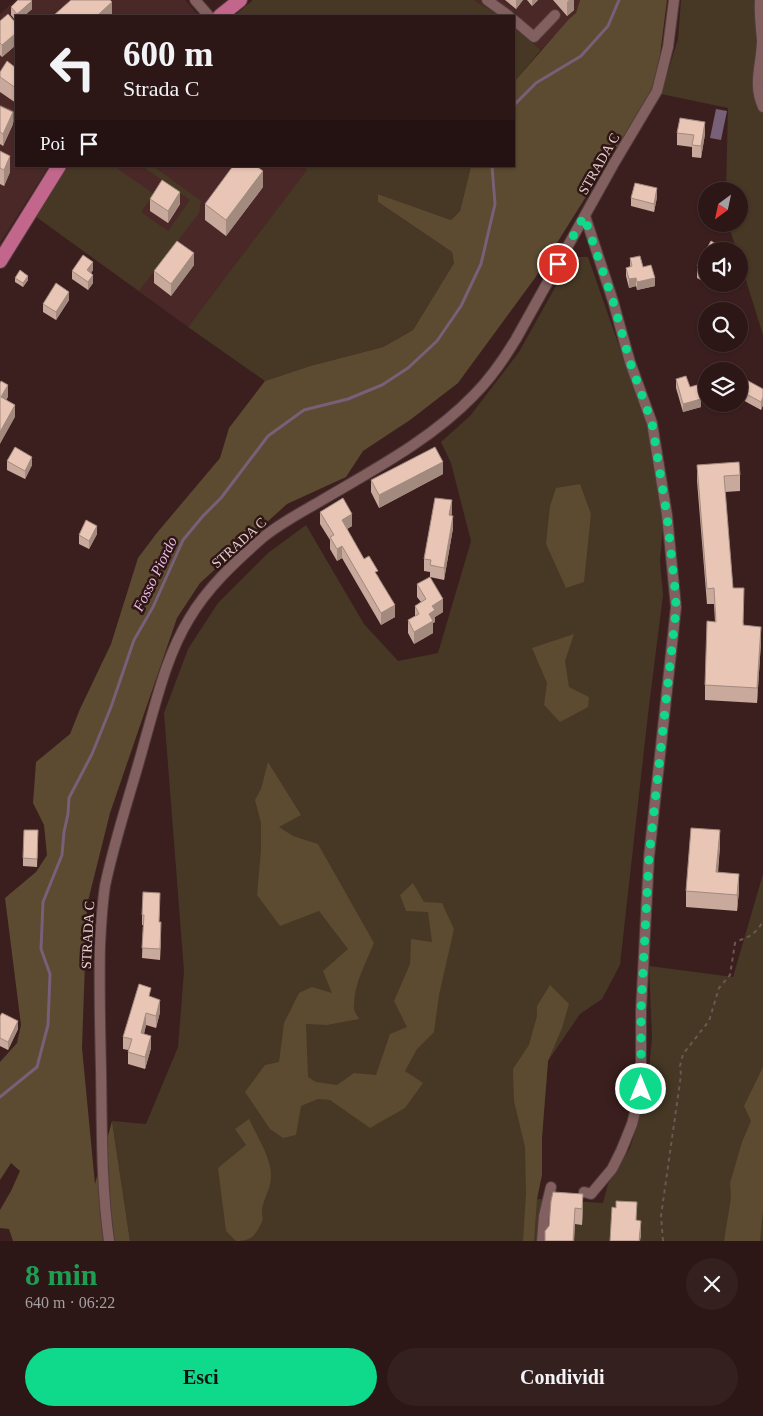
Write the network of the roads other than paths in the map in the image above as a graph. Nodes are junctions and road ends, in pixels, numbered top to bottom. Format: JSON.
{"nodes":[{"id":1,"x":195,"y":0,"type":"edge"},
{"id":2,"x":240,"y":0,"type":"edge"},
{"id":3,"x":488,"y":0,"type":"edge"},
{"id":4,"x":674,"y":0,"type":"edge"},
{"id":5,"x":760,"y":0,"type":"edge"},
{"id":6,"x":208,"y":15,"type":"edge"},
{"id":7,"x":221,"y":15,"type":"edge"},
{"id":8,"x":508,"y":15,"type":"edge"},
{"id":9,"x":556,"y":15,"type":"dead end"},
{"id":10,"x":515,"y":21,"type":"edge"},
{"id":11,"x":763,"y":107,"type":"edge"},
{"id":12,"x":0,"y":111,"type":"edge"},
{"id":13,"x":15,"y":118,"type":"edge"},
{"id":14,"x":58,"y":167,"type":"edge"},
{"id":15,"x":584,"y":216,"type":"junction"},
{"id":16,"x":0,"y":261,"type":"edge"},
{"id":17,"x":551,"y":1187,"type":"dead end"},
{"id":18,"x":584,"y":1192,"type":"edge"},
{"id":19,"x":109,"y":1241,"type":"edge"},
{"id":20,"x":542,"y":1241,"type":"edge"}],
"edges":[{"from":1,"to":6,"type":"street"},
{"from":2,"to":7,"type":"main road"},
{"from":3,"to":8,"type":"street"},
{"from":4,"to":15,"type":"street","name":"STRADA C"},
{"from":5,"to":11,"type":"street"},
{"from":9,"to":10,"type":"street"},
{"from":12,"to":13,"type":"street"},
{"from":14,"to":16,"type":"main road"},
{"from":15,"to":18,"type":"street"},
{"from":15,"to":19,"type":"street","name":"STRADA C"},
{"from":17,"to":20,"type":"street"}]}
